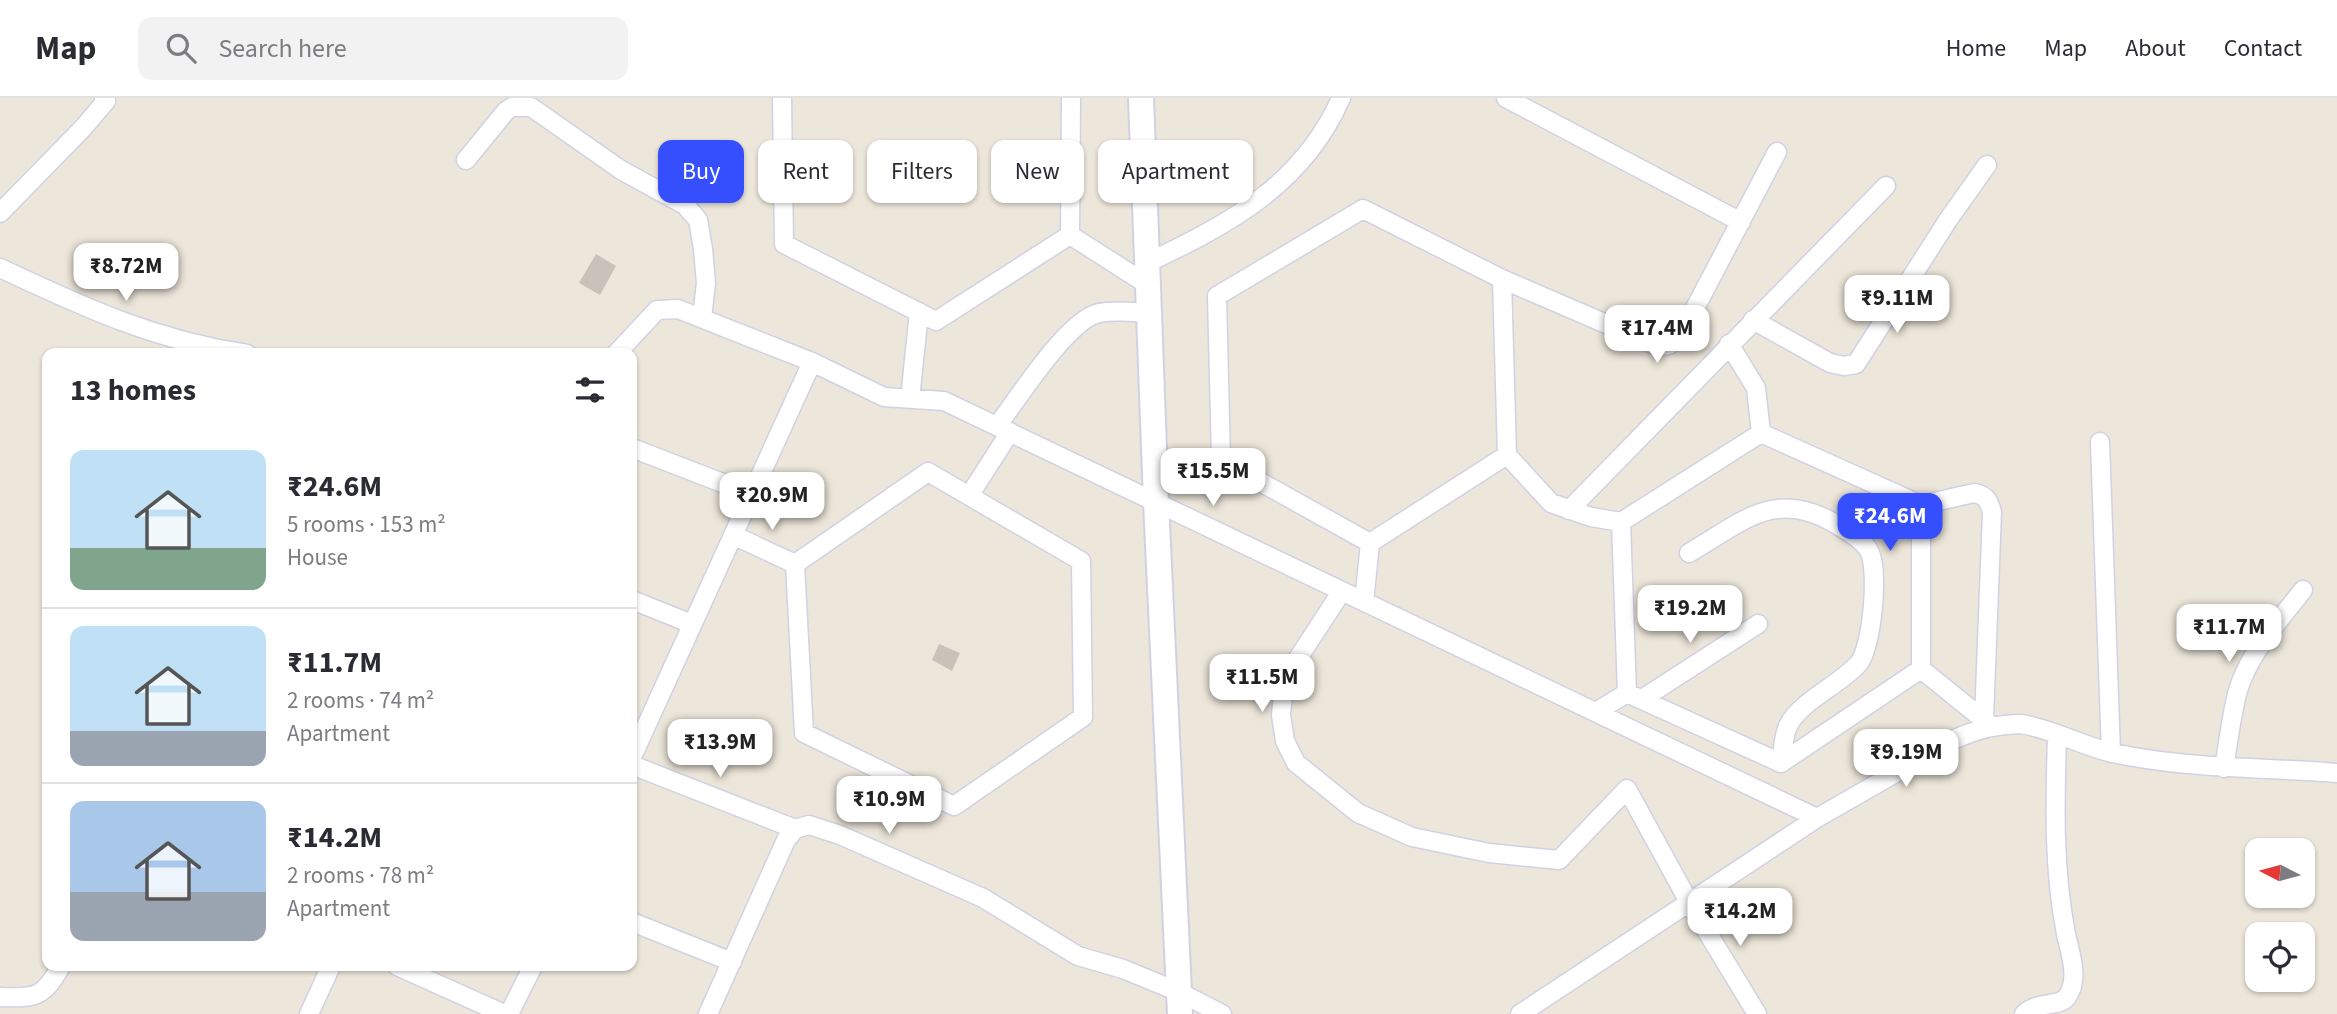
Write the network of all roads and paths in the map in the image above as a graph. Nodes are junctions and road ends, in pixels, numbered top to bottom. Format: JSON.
{"nodes":[{"id":1,"x":104,"y":98,"type":"edge"},
{"id":2,"x":782,"y":98,"type":"edge"},
{"id":3,"x":1072,"y":98,"type":"edge"},
{"id":4,"x":1141,"y":98,"type":"edge"},
{"id":5,"x":1341,"y":98,"type":"edge"},
{"id":6,"x":1506,"y":98,"type":"edge"},
{"id":7,"x":1777,"y":152,"type":"dead end"},
{"id":8,"x":466,"y":160,"type":"dead end"},
{"id":9,"x":1987,"y":165,"type":"dead end"},
{"id":10,"x":1886,"y":186,"type":"dead end"},
{"id":11,"x":0,"y":214,"type":"edge"},
{"id":12,"x":1741,"y":222,"type":"junction"},
{"id":13,"x":1070,"y":235,"type":"junction"},
{"id":14,"x":0,"y":268,"type":"edge"},
{"id":15,"x":1148,"y":274,"type":"junction"},
{"id":16,"x":1502,"y":279,"type":"junction"},
{"id":17,"x":919,"y":312,"type":"junction"},
{"id":18,"x":1149,"y":313,"type":"junction"},
{"id":19,"x":702,"y":318,"type":"junction"},
{"id":20,"x":1753,"y":320,"type":"junction"},
{"id":21,"x":1729,"y":344,"type":"junction"},
{"id":22,"x":210,"y":348,"type":"edge"},
{"id":23,"x":622,"y":348,"type":"edge"},
{"id":24,"x":812,"y":362,"type":"junction"},
{"id":25,"x":910,"y":399,"type":"junction"},
{"id":26,"x":1003,"y":429,"type":"junction"},
{"id":27,"x":1761,"y":433,"type":"junction"},
{"id":28,"x":2100,"y":442,"type":"dead end"},
{"id":29,"x":637,"y":450,"type":"edge"},
{"id":30,"x":1507,"y":455,"type":"junction"},
{"id":31,"x":751,"y":495,"type":"junction"},
{"id":32,"x":969,"y":496,"type":"junction"},
{"id":33,"x":1156,"y":502,"type":"junction"},
{"id":34,"x":1921,"y":505,"type":"junction"},
{"id":35,"x":1569,"y":510,"type":"junction"},
{"id":36,"x":1621,"y":522,"type":"junction"},
{"id":37,"x":733,"y":535,"type":"junction"},
{"id":38,"x":1370,"y":543,"type":"junction"},
{"id":39,"x":1689,"y":553,"type":"dead end"},
{"id":40,"x":795,"y":564,"type":"junction"},
{"id":41,"x":2303,"y":590,"type":"dead end"},
{"id":42,"x":1342,"y":591,"type":"junction"},
{"id":43,"x":637,"y":602,"type":"edge"},
{"id":44,"x":1364,"y":602,"type":"junction"},
{"id":45,"x":692,"y":624,"type":"junction"},
{"id":46,"x":1758,"y":624,"type":"dead end"},
{"id":47,"x":1921,"y":669,"type":"junction"},
{"id":48,"x":1635,"y":696,"type":"junction"},
{"id":49,"x":1596,"y":712,"type":"junction"},
{"id":50,"x":1988,"y":723,"type":"junction"},
{"id":51,"x":2057,"y":735,"type":"junction"},
{"id":52,"x":637,"y":746,"type":"edge"},
{"id":53,"x":2111,"y":753,"type":"junction"},
{"id":54,"x":1781,"y":763,"type":"junction"},
{"id":55,"x":637,"y":767,"type":"edge"},
{"id":56,"x":2224,"y":768,"type":"junction"},
{"id":57,"x":2337,"y":773,"type":"edge"},
{"id":58,"x":1817,"y":818,"type":"junction"},
{"id":59,"x":795,"y":829,"type":"junction"},
{"id":60,"x":1689,"y":902,"type":"junction"},
{"id":61,"x":637,"y":924,"type":"edge"},
{"id":62,"x":732,"y":962,"type":"junction"},
{"id":63,"x":58,"y":971,"type":"edge"},
{"id":64,"x":329,"y":971,"type":"edge"},
{"id":65,"x":408,"y":971,"type":"edge"},
{"id":66,"x":530,"y":971,"type":"edge"},
{"id":67,"x":0,"y":997,"type":"edge"},
{"id":68,"x":1179,"y":1003,"type":"edge"},
{"id":69,"x":309,"y":1014,"type":"edge"},
{"id":70,"x":507,"y":1014,"type":"edge"},
{"id":71,"x":708,"y":1014,"type":"edge"},
{"id":72,"x":1222,"y":1014,"type":"edge"},
{"id":73,"x":1520,"y":1014,"type":"edge"},
{"id":74,"x":1757,"y":1014,"type":"edge"},
{"id":75,"x":2024,"y":1014,"type":"edge"}],
"edges":[{"from":1,"to":11,"type":"street"},
{"from":2,"to":17,"type":"street"},
{"from":3,"to":13,"type":"street"},
{"from":4,"to":15,"type":"street"},
{"from":5,"to":15,"type":"street"},
{"from":6,"to":12,"type":"street"},
{"from":7,"to":12,"type":"street"},
{"from":8,"to":19,"type":"street"},
{"from":9,"to":20,"type":"street"},
{"from":10,"to":20,"type":"street"},
{"from":12,"to":16,"type":"street"},
{"from":13,"to":15,"type":"street"},
{"from":13,"to":17,"type":"street"},
{"from":14,"to":22,"type":"street"},
{"from":15,"to":18,"type":"street"},
{"from":16,"to":30,"type":"street"},
{"from":16,"to":38,"type":"street"},
{"from":17,"to":25,"type":"street"},
{"from":18,"to":26,"type":"street"},
{"from":18,"to":33,"type":"street"},
{"from":19,"to":23,"type":"street"},
{"from":19,"to":24,"type":"street"},
{"from":20,"to":21,"type":"street"},
{"from":21,"to":27,"type":"street"},
{"from":21,"to":35,"type":"street"},
{"from":24,"to":25,"type":"street"},
{"from":24,"to":31,"type":"street"},
{"from":25,"to":26,"type":"street"},
{"from":26,"to":32,"type":"street"},
{"from":26,"to":33,"type":"street"},
{"from":27,"to":34,"type":"street"},
{"from":27,"to":36,"type":"street"},
{"from":28,"to":53,"type":"street"},
{"from":29,"to":31,"type":"street"},
{"from":30,"to":35,"type":"street"},
{"from":30,"to":38,"type":"street"},
{"from":31,"to":37,"type":"street"},
{"from":32,"to":40,"type":"street"},
{"from":32,"to":40,"type":"street"},
{"from":33,"to":42,"type":"street"},
{"from":33,"to":68,"type":"street"},
{"from":34,"to":47,"type":"street"},
{"from":34,"to":50,"type":"street"},
{"from":35,"to":36,"type":"street"},
{"from":36,"to":48,"type":"street"},
{"from":37,"to":40,"type":"street"},
{"from":37,"to":45,"type":"street"},
{"from":38,"to":44,"type":"street"},
{"from":39,"to":54,"type":"street"},
{"from":41,"to":56,"type":"street"},
{"from":42,"to":44,"type":"street"},
{"from":42,"to":60,"type":"street"},
{"from":43,"to":45,"type":"street"},
{"from":44,"to":49,"type":"street"},
{"from":45,"to":52,"type":"street"},
{"from":46,"to":48,"type":"street"},
{"from":47,"to":50,"type":"street"},
{"from":47,"to":54,"type":"street"},
{"from":48,"to":49,"type":"street"},
{"from":48,"to":54,"type":"street"},
{"from":49,"to":58,"type":"street"},
{"from":50,"to":51,"type":"street"},
{"from":50,"to":58,"type":"street"},
{"from":51,"to":53,"type":"street"},
{"from":51,"to":75,"type":"street"},
{"from":53,"to":56,"type":"street"},
{"from":55,"to":59,"type":"street"},
{"from":56,"to":57,"type":"street"},
{"from":58,"to":60,"type":"street"},
{"from":59,"to":62,"type":"street"},
{"from":59,"to":68,"type":"street"},
{"from":60,"to":73,"type":"street"},
{"from":60,"to":74,"type":"street"},
{"from":61,"to":62,"type":"street"},
{"from":62,"to":71,"type":"street"},
{"from":63,"to":67,"type":"street"},
{"from":64,"to":69,"type":"street"},
{"from":65,"to":70,"type":"street"},
{"from":66,"to":70,"type":"street"},
{"from":68,"to":72,"type":"street"}]}
